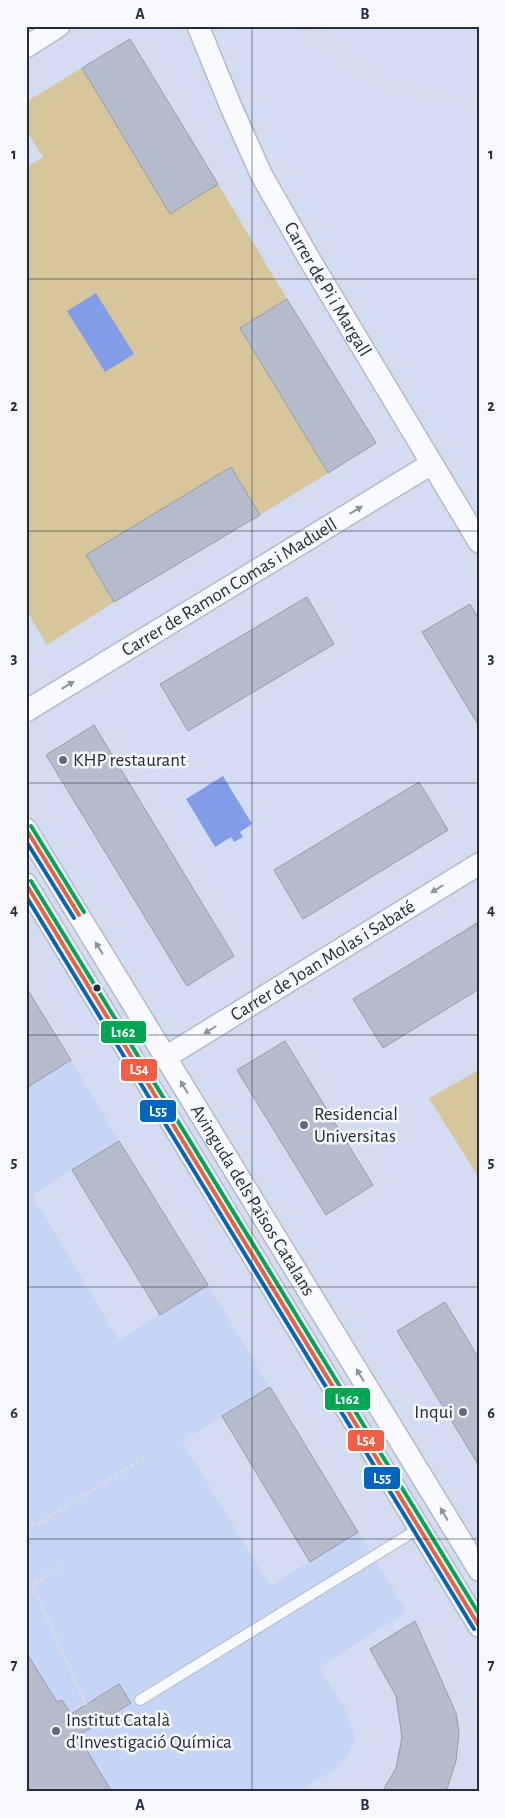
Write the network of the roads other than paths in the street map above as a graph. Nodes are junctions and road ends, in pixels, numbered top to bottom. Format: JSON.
{"nodes":[{"id":1,"x":59,"y":26,"type":"edge"},
{"id":2,"x":198,"y":26,"type":"edge"},
{"id":3,"x":26,"y":47,"type":"edge"},
{"id":4,"x":431,"y":464,"type":"junction"},
{"id":5,"x":479,"y":542,"type":"edge"},
{"id":6,"x":26,"y":711,"type":"edge"},
{"id":7,"x":26,"y":829,"type":"edge"},
{"id":8,"x":479,"y":864,"type":"edge"},
{"id":9,"x":26,"y":884,"type":"edge"},
{"id":10,"x":166,"y":1057,"type":"junction"},
{"id":11,"x":418,"y":1529,"type":"junction"},
{"id":12,"x":472,"y":1542,"type":"edge"},
{"id":13,"x":479,"y":1570,"type":"edge"},
{"id":14,"x":479,"y":1626,"type":"edge"},
{"id":15,"x":140,"y":1700,"type":"dead end"}],
"edges":[{"from":1,"to":3,"type":"street"},
{"from":2,"to":4,"type":"street","name":"Carrer de Pi i Margall"},
{"from":4,"to":5,"type":"street","name":"Carrer de Pi i Margall"},
{"from":6,"to":4,"type":"street","name":"Carrer de Ramon Comas i Maduell","one_way":true},
{"from":10,"to":7,"type":"street","name":"Avinguda dels Països Catalans","one_way":true},
{"from":8,"to":10,"type":"street","name":"Carrer de Joan Molas i Sabaté","one_way":true},
{"from":9,"to":11,"type":"street","name":"Avinguda dels Països Catalans"},
{"from":12,"to":10,"type":"street","name":"Avinguda dels Països Catalans","one_way":true},
{"from":11,"to":14,"type":"street","name":"Avinguda dels Països Catalans"},
{"from":11,"to":15,"type":"lane"},
{"from":12,"to":13,"type":"street","name":"Avinguda dels Països Catalans"}]}
